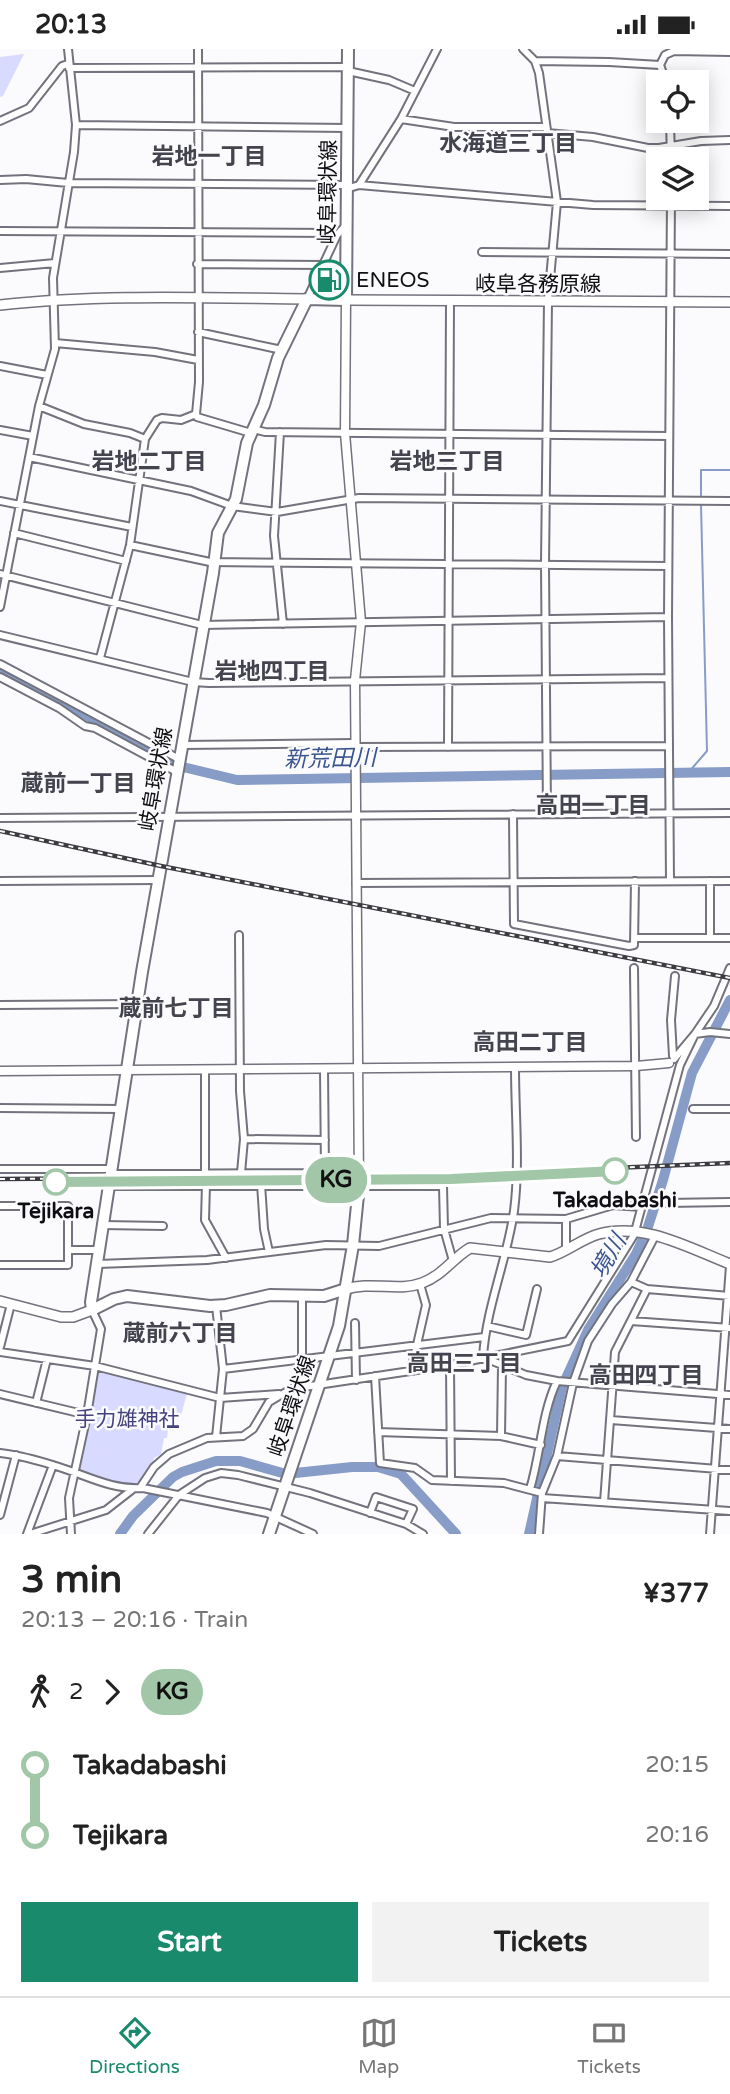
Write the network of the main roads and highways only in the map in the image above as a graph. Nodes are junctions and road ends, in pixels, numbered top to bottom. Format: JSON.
{"nodes":[{"id":1,"x":348,"y":49,"type":"edge"},
{"id":2,"x":307,"y":299,"type":"junction"},
{"id":3,"x":346,"y":300,"type":"junction"},
{"id":4,"x":730,"y":302,"type":"edge"},
{"id":5,"x":0,"y":305,"type":"edge"},
{"id":6,"x":359,"y":1185,"type":"road end"},
{"id":7,"x":730,"y":1265,"type":"edge"},
{"id":8,"x":346,"y":1289,"type":"junction"},
{"id":9,"x":0,"y":1301,"type":"edge"},
{"id":10,"x":92,"y":1310,"type":"junction"},
{"id":11,"x":269,"y":1534,"type":"edge"}],
"edges":[{"from":1,"to":3,"type":"main road","name":"岐阜環状線"},
{"from":2,"to":3,"type":"main road"},
{"from":2,"to":5,"type":"main road"},
{"from":2,"to":10,"type":"main road","name":"岐阜環状線"},
{"from":3,"to":4,"type":"main road","name":"岐阜各務原線"},
{"from":6,"to":8,"type":"main road","name":"岐阜環状線"},
{"from":7,"to":8,"type":"main road"},
{"from":8,"to":10,"type":"main road"},
{"from":8,"to":11,"type":"main road","name":"岐阜環状線"},
{"from":9,"to":10,"type":"main road"}]}
